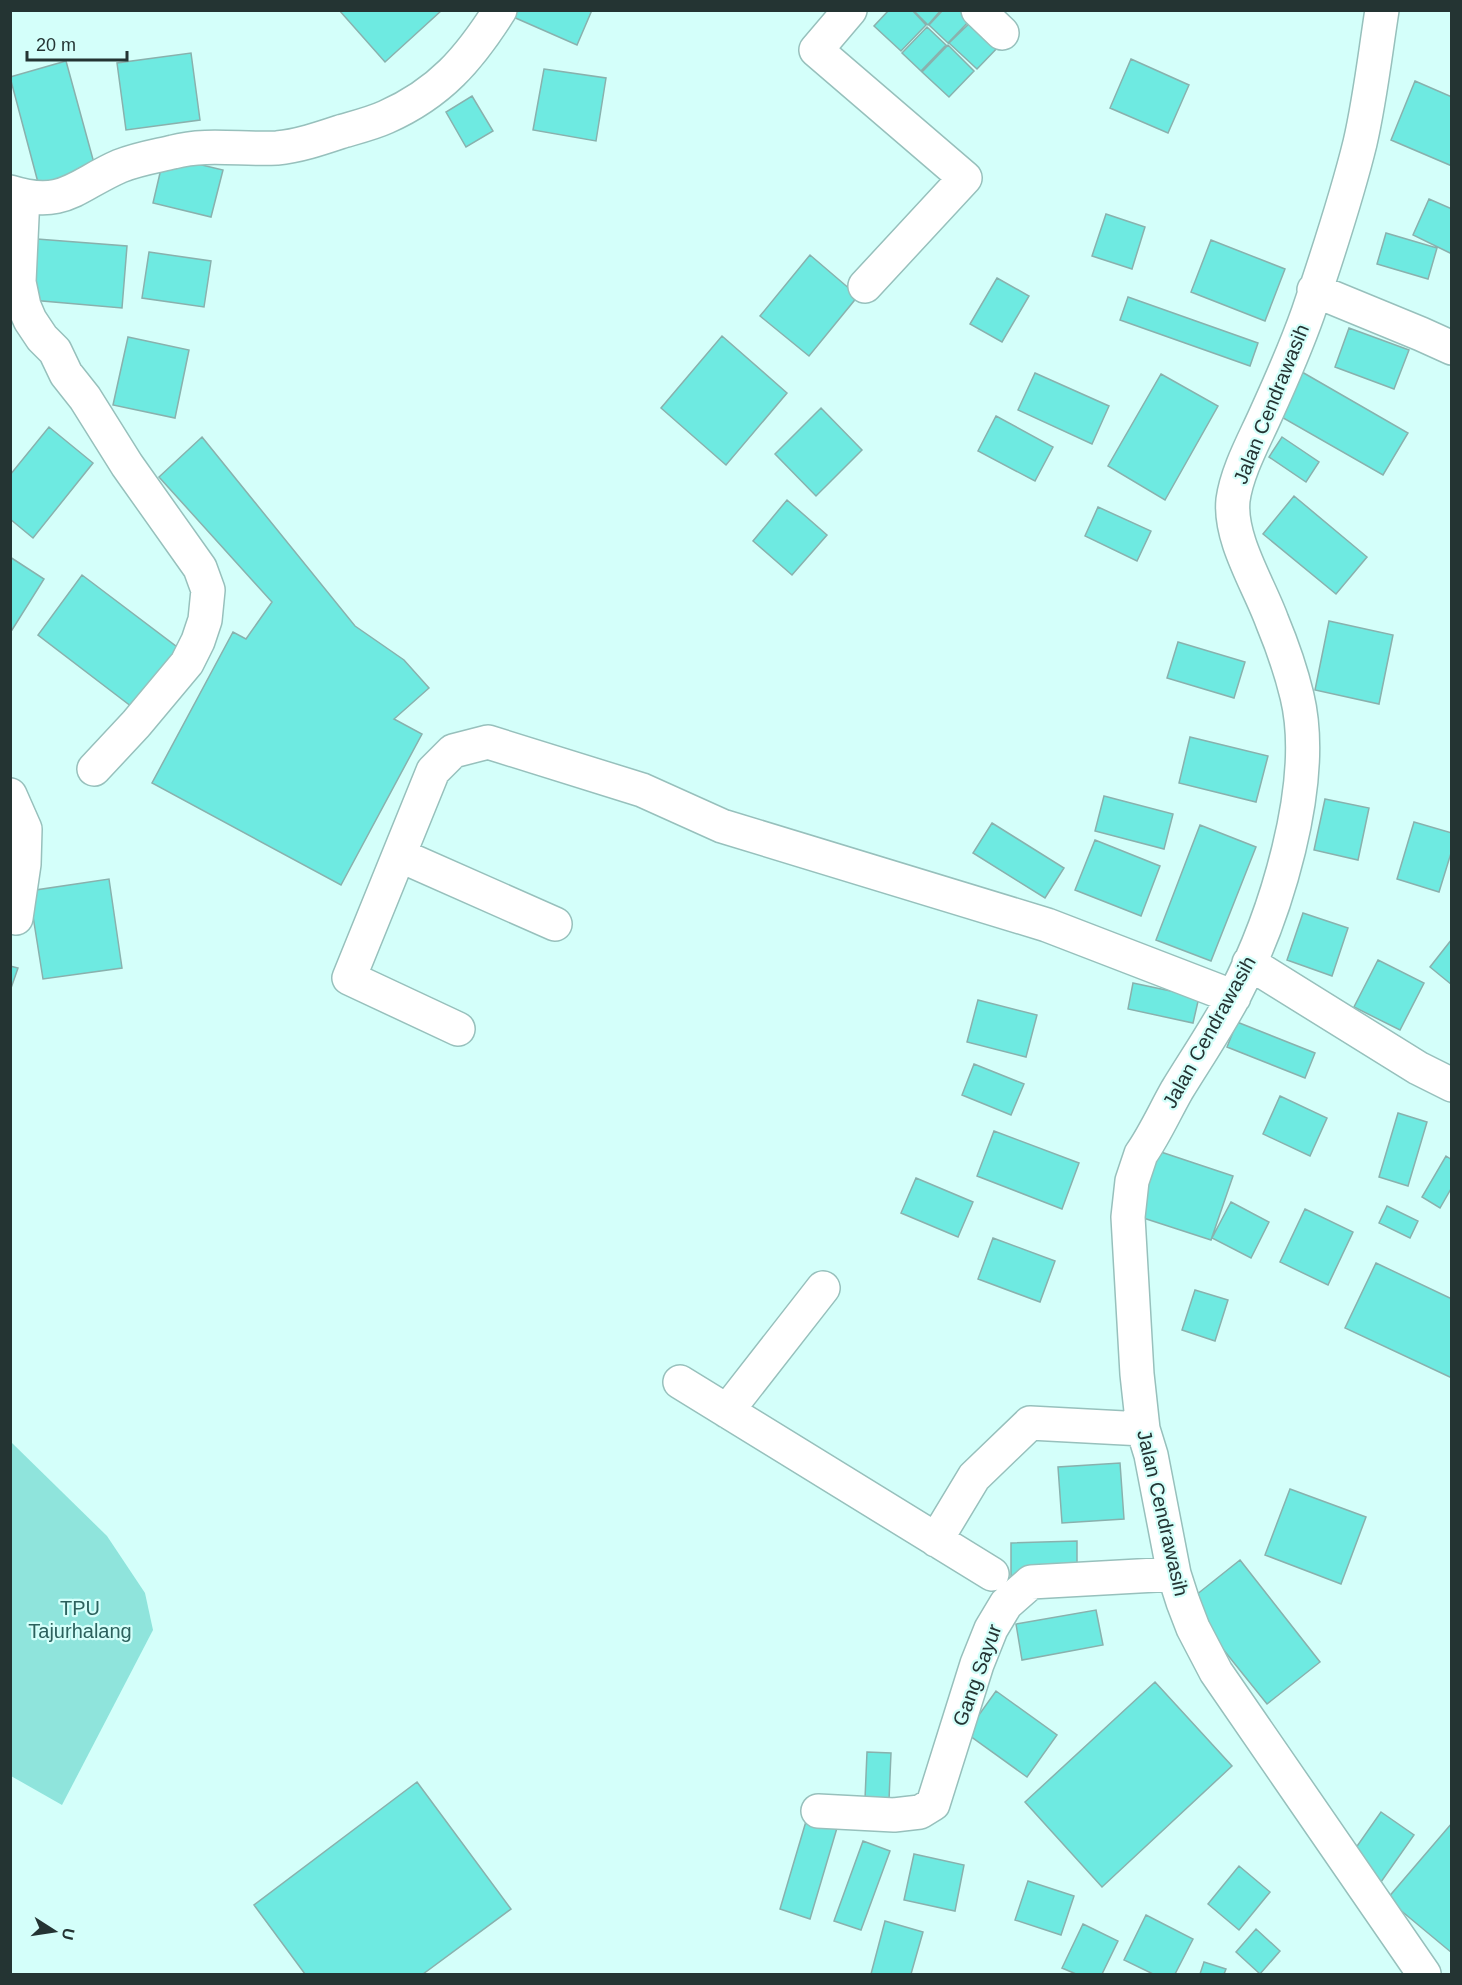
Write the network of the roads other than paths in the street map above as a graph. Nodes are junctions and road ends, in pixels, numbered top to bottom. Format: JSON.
{"nodes":[{"id":1,"x":500,"y":10,"type":"edge"},
{"id":2,"x":850,"y":10,"type":"edge"},
{"id":3,"x":978,"y":10,"type":"edge"},
{"id":4,"x":1382,"y":10,"type":"edge"},
{"id":5,"x":1002,"y":33,"type":"dead end"},
{"id":6,"x":17,"y":194,"type":"edge"},
{"id":7,"x":865,"y":286,"type":"dead end"},
{"id":8,"x":1314,"y":290,"type":"junction"},
{"id":9,"x":1452,"y":348,"type":"edge"},
{"id":10,"x":94,"y":769,"type":"dead end"},
{"id":11,"x":10,"y":795,"type":"edge"},
{"id":12,"x":399,"y":855,"type":"junction"},
{"id":13,"x":16,"y":918,"type":"dead end"},
{"id":14,"x":555,"y":924,"type":"dead end"},
{"id":15,"x":1249,"y":963,"type":"junction"},
{"id":16,"x":1234,"y":996,"type":"junction"},
{"id":17,"x":458,"y":1029,"type":"dead end"},
{"id":18,"x":1452,"y":1085,"type":"edge"},
{"id":19,"x":823,"y":1288,"type":"dead end"},
{"id":20,"x":680,"y":1382,"type":"dead end"},
{"id":21,"x":727,"y":1411,"type":"junction"},
{"id":22,"x":1143,"y":1429,"type":"junction"},
{"id":23,"x":936,"y":1540,"type":"junction"},
{"id":24,"x":992,"y":1574,"type":"dead end"},
{"id":25,"x":1174,"y":1574,"type":"junction"},
{"id":26,"x":818,"y":1811,"type":"dead end"},
{"id":27,"x":1424,"y":1974,"type":"edge"}],
"edges":[{"from":1,"to":6,"type":"street"},
{"from":2,"to":7,"type":"street"},
{"from":3,"to":5,"type":"street"},
{"from":4,"to":8,"type":"street","name":"Jalan Cendrawasih"},
{"from":6,"to":10,"type":"street"},
{"from":8,"to":9,"type":"street"},
{"from":8,"to":15,"type":"street","name":"Jalan Cendrawasih"},
{"from":11,"to":13,"type":"street"},
{"from":12,"to":14,"type":"street"},
{"from":12,"to":16,"type":"street"},
{"from":12,"to":17,"type":"street"},
{"from":15,"to":16,"type":"street","name":"Jalan Cendrawasih"},
{"from":15,"to":18,"type":"street"},
{"from":16,"to":22,"type":"street","name":"Jalan Cendrawasih"},
{"from":19,"to":21,"type":"street"},
{"from":20,"to":21,"type":"street"},
{"from":21,"to":23,"type":"street"},
{"from":22,"to":23,"type":"street"},
{"from":22,"to":25,"type":"street","name":"Jalan Cendrawasih"},
{"from":23,"to":24,"type":"street"},
{"from":25,"to":26,"type":"street","name":"Gang Sayur"},
{"from":25,"to":27,"type":"street","name":"Jalan Cendrawasih"}]}
